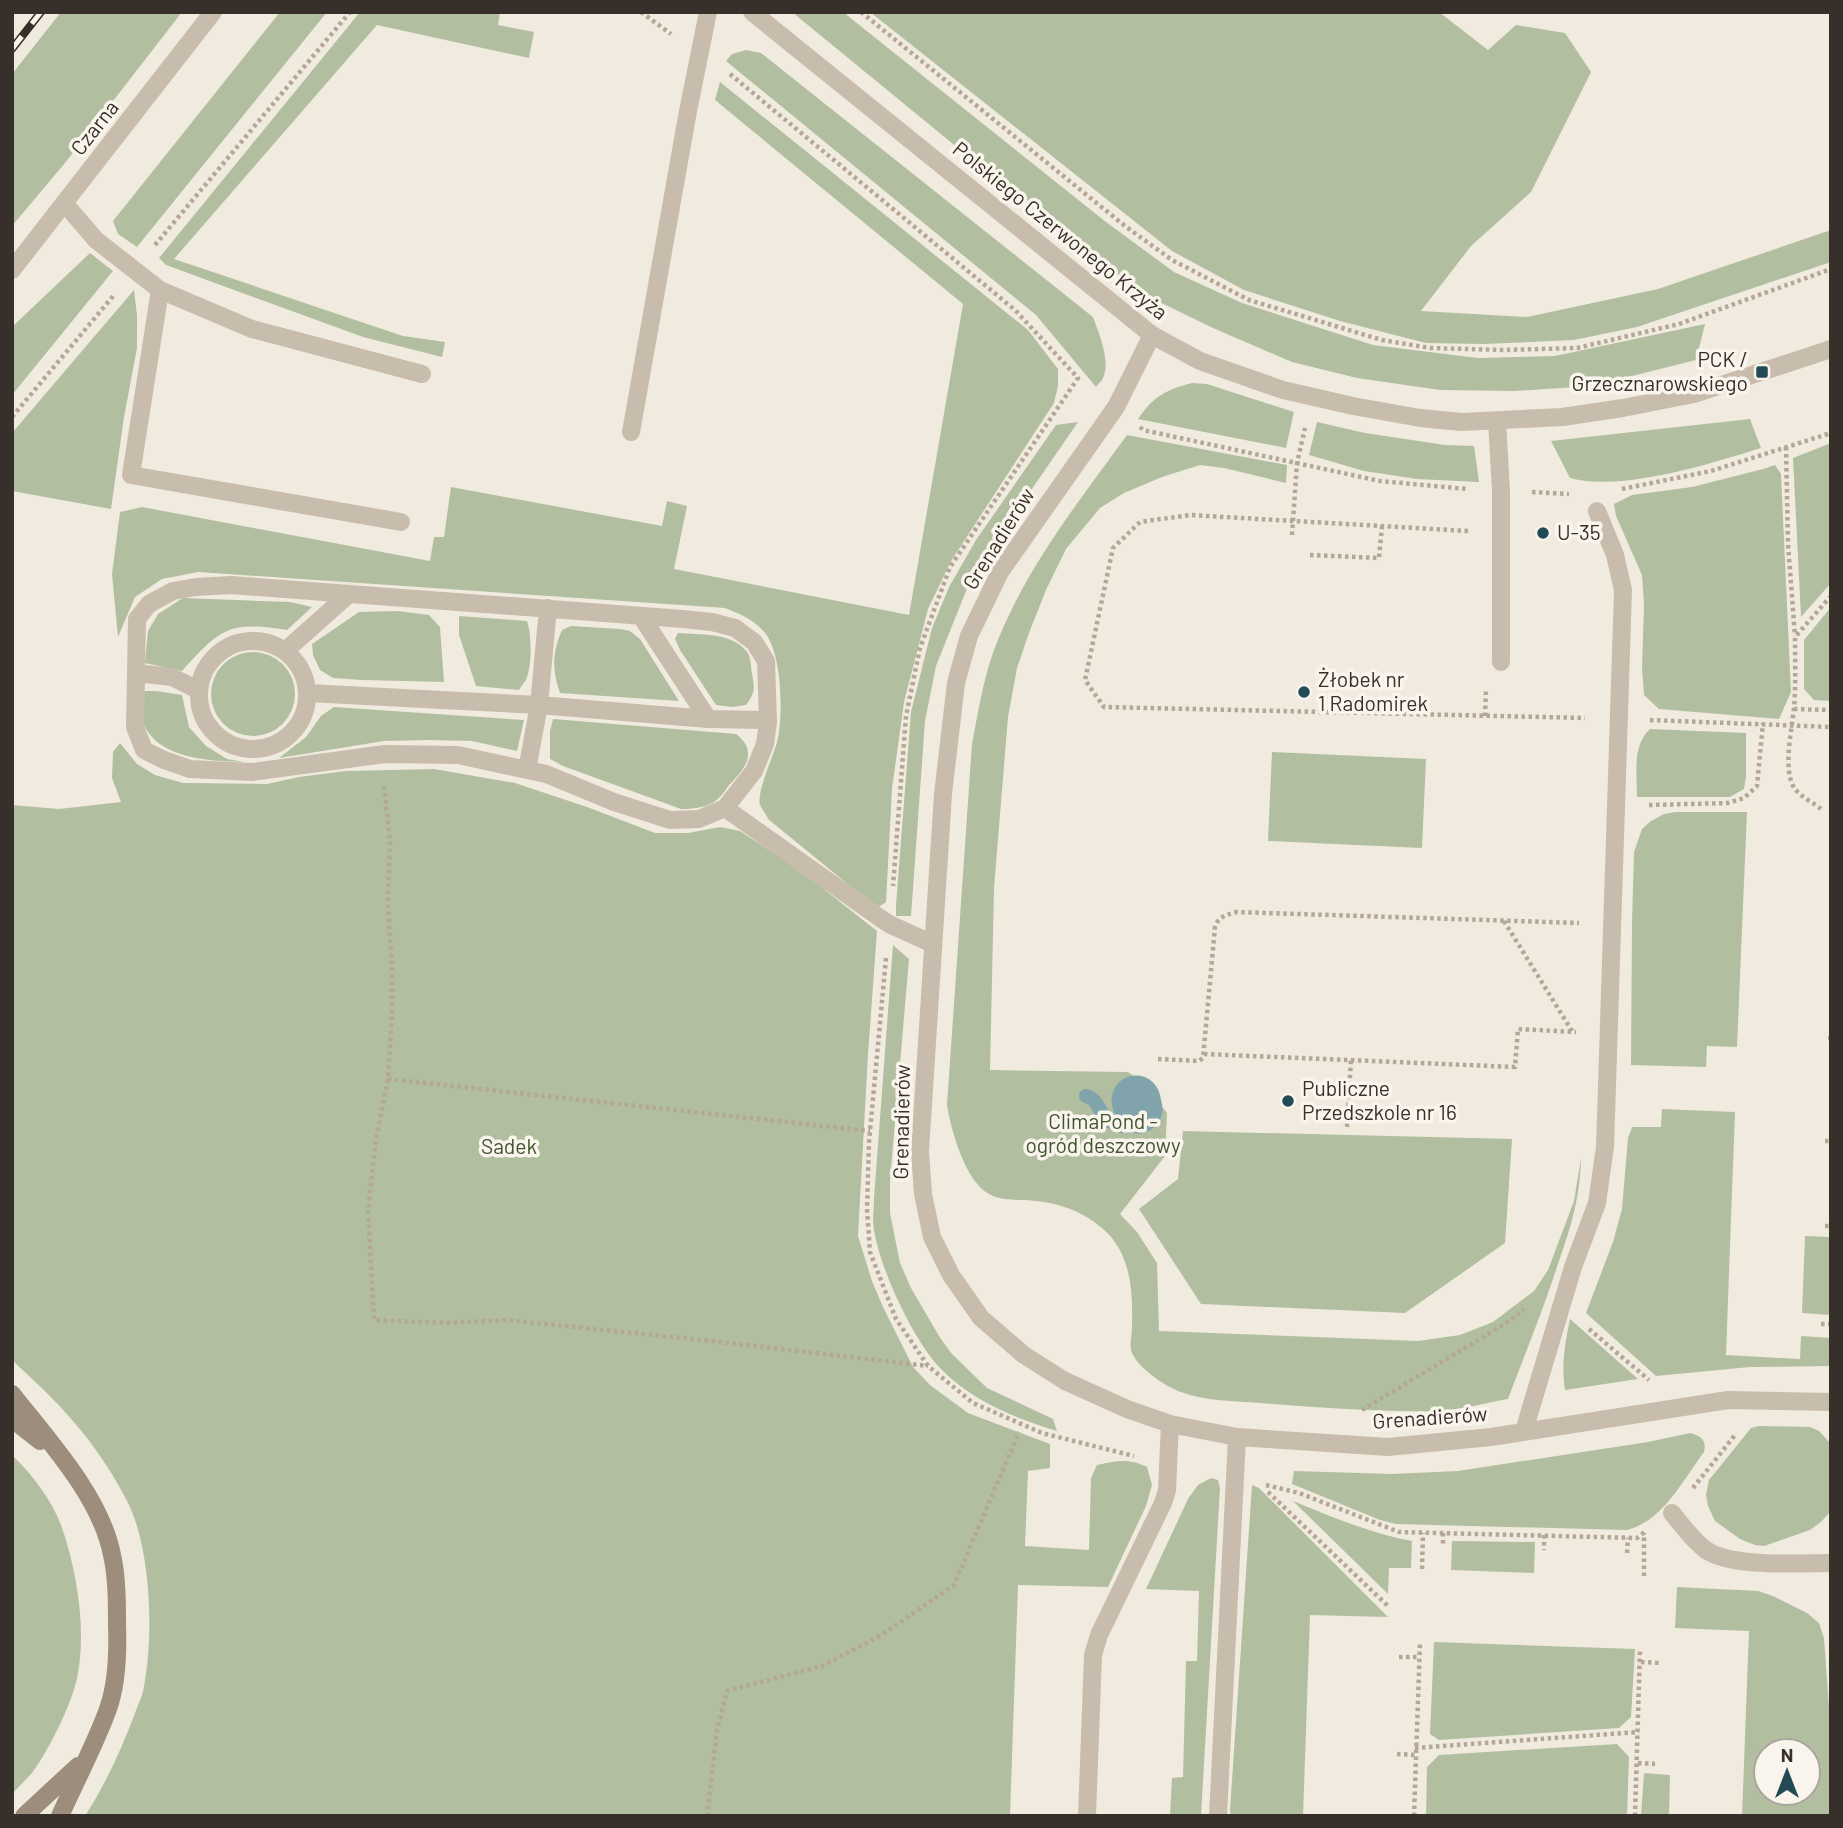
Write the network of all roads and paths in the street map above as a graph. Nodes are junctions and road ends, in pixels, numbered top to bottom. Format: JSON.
{"nodes":[{"id":1,"x":213,"y":12,"type":"edge"},
{"id":2,"x":351,"y":12,"type":"edge"},
{"id":3,"x":708,"y":12,"type":"edge"},
{"id":4,"x":752,"y":12,"type":"edge"},
{"id":5,"x":862,"y":12,"type":"edge"},
{"id":6,"x":65,"y":204,"type":"junction"},
{"id":7,"x":1831,"y":269,"type":"edge"},
{"id":8,"x":12,"y":270,"type":"edge"},
{"id":9,"x":134,"y":270,"type":"junction"},
{"id":10,"x":160,"y":290,"type":"junction"},
{"id":11,"x":1152,"y":335,"type":"junction"},
{"id":12,"x":1831,"y":349,"type":"edge"},
{"id":13,"x":422,"y":374,"type":"dead end"},
{"id":14,"x":1078,"y":378,"type":"dead end"},
{"id":15,"x":1312,"y":397,"type":"junction"},
{"id":16,"x":1116,"y":407,"type":"junction"},
{"id":17,"x":12,"y":418,"type":"edge"},
{"id":18,"x":1497,"y":421,"type":"junction"},
{"id":19,"x":631,"y":432,"type":"dead end"},
{"id":20,"x":1831,"y":433,"type":"edge"},
{"id":21,"x":1786,"y":447,"type":"junction"},
{"id":22,"x":1297,"y":463,"type":"junction"},
{"id":23,"x":1501,"y":491,"type":"junction"},
{"id":24,"x":1613,"y":491,"type":"dead end"},
{"id":25,"x":1581,"y":494,"type":"dead end"},
{"id":26,"x":1597,"y":511,"type":"dead end"},
{"id":27,"x":1292,"y":521,"type":"junction"},
{"id":28,"x":401,"y":522,"type":"dead end"},
{"id":29,"x":1382,"y":526,"type":"junction"},
{"id":30,"x":1472,"y":531,"type":"dead end"},
{"id":31,"x":1292,"y":535,"type":"dead end"},
{"id":32,"x":1310,"y":555,"type":"dead end"},
{"id":33,"x":349,"y":594,"type":"junction"},
{"id":34,"x":1831,"y":596,"type":"edge"},
{"id":35,"x":548,"y":608,"type":"junction"},
{"id":36,"x":641,"y":615,"type":"junction"},
{"id":37,"x":1795,"y":637,"type":"junction"},
{"id":38,"x":285,"y":651,"type":"junction"},
{"id":39,"x":1501,"y":662,"type":"dead end"},
{"id":40,"x":136,"y":673,"type":"junction"},
{"id":41,"x":1486,"y":683,"type":"dead end"},
{"id":42,"x":198,"y":690,"type":"junction"},
{"id":43,"x":308,"y":693,"type":"junction"},
{"id":44,"x":539,"y":705,"type":"junction"},
{"id":45,"x":1794,"y":709,"type":"junction"},
{"id":46,"x":1831,"y":710,"type":"edge"},
{"id":47,"x":708,"y":719,"type":"junction"},
{"id":48,"x":768,"y":720,"type":"junction"},
{"id":49,"x":1763,"y":723,"type":"dead end"},
{"id":50,"x":1812,"y":726,"type":"dead end"},
{"id":51,"x":1831,"y":727,"type":"edge"},
{"id":52,"x":385,"y":754,"type":"junction"},
{"id":53,"x":527,"y":770,"type":"junction"},
{"id":54,"x":1616,"y":805,"type":"junction"},
{"id":55,"x":724,"y":808,"type":"junction"},
{"id":56,"x":1821,"y":808,"type":"dead end"},
{"id":57,"x":1504,"y":920,"type":"junction"},
{"id":58,"x":1579,"y":923,"type":"dead end"},
{"id":59,"x":933,"y":944,"type":"junction"},
{"id":60,"x":1572,"y":1031,"type":"junction"},
{"id":61,"x":1609,"y":1034,"type":"junction"},
{"id":62,"x":1204,"y":1054,"type":"junction"},
{"id":63,"x":1158,"y":1059,"type":"dead end"},
{"id":64,"x":1352,"y":1059,"type":"junction"},
{"id":65,"x":388,"y":1079,"type":"junction"},
{"id":66,"x":1347,"y":1127,"type":"dead end"},
{"id":67,"x":870,"y":1131,"type":"dead end"},
{"id":68,"x":1562,"y":1306,"type":"junction"},
{"id":69,"x":1821,"y":1324,"type":"dead end"},
{"id":70,"x":1831,"y":1324,"type":"edge"},
{"id":71,"x":928,"y":1366,"type":"dead end"},
{"id":72,"x":1641,"y":1386,"type":"dead end"},
{"id":73,"x":12,"y":1394,"type":"edge"},
{"id":74,"x":1762,"y":1401,"type":"junction"},
{"id":75,"x":1831,"y":1402,"type":"edge"},
{"id":76,"x":1352,"y":1416,"type":"dead end"},
{"id":77,"x":12,"y":1419,"type":"edge"},
{"id":78,"x":1170,"y":1424,"type":"junction"},
{"id":79,"x":1019,"y":1432,"type":"dead end"},
{"id":80,"x":1524,"y":1432,"type":"junction"},
{"id":81,"x":1237,"y":1437,"type":"junction"},
{"id":82,"x":62,"y":1459,"type":"junction"},
{"id":83,"x":1672,"y":1514,"type":"junction"},
{"id":84,"x":1644,"y":1532,"type":"junction"},
{"id":85,"x":1423,"y":1533,"type":"junction"},
{"id":86,"x":1443,"y":1533,"type":"junction"},
{"id":87,"x":1544,"y":1535,"type":"junction"},
{"id":88,"x":1628,"y":1538,"type":"junction"},
{"id":89,"x":1443,"y":1547,"type":"dead end"},
{"id":90,"x":1544,"y":1550,"type":"dead end"},
{"id":91,"x":1627,"y":1553,"type":"dead end"},
{"id":92,"x":1831,"y":1563,"type":"edge"},
{"id":93,"x":1422,"y":1569,"type":"dead end"},
{"id":94,"x":1644,"y":1576,"type":"dead end"},
{"id":95,"x":1388,"y":1606,"type":"dead end"},
{"id":96,"x":1420,"y":1642,"type":"dead end"},
{"id":97,"x":1640,"y":1649,"type":"dead end"},
{"id":98,"x":1399,"y":1657,"type":"dead end"},
{"id":99,"x":1419,"y":1657,"type":"junction"},
{"id":100,"x":1641,"y":1662,"type":"junction"},
{"id":101,"x":1661,"y":1663,"type":"dead end"},
{"id":102,"x":1639,"y":1732,"type":"junction"},
{"id":103,"x":1415,"y":1748,"type":"junction"},
{"id":104,"x":1397,"y":1754,"type":"dead end"},
{"id":105,"x":1416,"y":1755,"type":"junction"},
{"id":106,"x":86,"y":1759,"type":"junction"},
{"id":107,"x":1637,"y":1763,"type":"junction"},
{"id":108,"x":1655,"y":1764,"type":"dead end"},
{"id":109,"x":24,"y":1816,"type":"edge"},
{"id":110,"x":50,"y":1816,"type":"edge"},
{"id":111,"x":60,"y":1816,"type":"edge"},
{"id":112,"x":707,"y":1816,"type":"edge"},
{"id":113,"x":1087,"y":1816,"type":"edge"},
{"id":114,"x":1218,"y":1816,"type":"edge"},
{"id":115,"x":1414,"y":1816,"type":"edge"},
{"id":116,"x":1635,"y":1816,"type":"edge"}],
"edges":[{"from":1,"to":6,"type":"street","name":"Czarna"},
{"from":2,"to":9,"type":"path"},
{"from":3,"to":19,"type":"street"},
{"from":4,"to":11,"type":"street","name":"Polskiego Czerwonego Krzyża"},
{"from":5,"to":7,"type":"path"},
{"from":6,"to":8,"type":"street","name":"Czarna"},
{"from":6,"to":9,"type":"street"},
{"from":9,"to":10,"type":"street"},
{"from":9,"to":17,"type":"path"},
{"from":10,"to":13,"type":"street"},
{"from":10,"to":28,"type":"street"},
{"from":11,"to":15,"type":"street","name":"Polskiego Czerwonego Krzyża"},
{"from":11,"to":16,"type":"street","name":"Grenadierów"},
{"from":12,"to":18,"type":"street","name":"Polskiego Czerwonego Krzyża"},
{"from":14,"to":16,"type":"path"},
{"from":15,"to":18,"type":"street","name":"Polskiego Czerwonego Krzyża"},
{"from":15,"to":22,"type":"path"},
{"from":16,"to":22,"type":"path"},
{"from":16,"to":59,"type":"street","name":"Grenadierów"},
{"from":18,"to":23,"type":"street"},
{"from":20,"to":21,"type":"path"},
{"from":21,"to":24,"type":"path"},
{"from":21,"to":37,"type":"path"},
{"from":22,"to":23,"type":"path"},
{"from":22,"to":27,"type":"path"},
{"from":23,"to":25,"type":"path"},
{"from":23,"to":39,"type":"street"},
{"from":26,"to":54,"type":"street"},
{"from":27,"to":29,"type":"path"},
{"from":27,"to":31,"type":"path"},
{"from":27,"to":41,"type":"path"},
{"from":29,"to":30,"type":"path"},
{"from":29,"to":32,"type":"path"},
{"from":33,"to":35,"type":"street"},
{"from":33,"to":38,"type":"street"},
{"from":33,"to":40,"type":"street"},
{"from":34,"to":37,"type":"path"},
{"from":35,"to":36,"type":"street"},
{"from":35,"to":44,"type":"street"},
{"from":36,"to":47,"type":"street"},
{"from":36,"to":48,"type":"street"},
{"from":37,"to":45,"type":"path"},
{"from":38,"to":42,"type":"street"},
{"from":38,"to":43,"type":"street"},
{"from":40,"to":42,"type":"street"},
{"from":40,"to":52,"type":"street"},
{"from":42,"to":43,"type":"street"},
{"from":43,"to":44,"type":"street"},
{"from":44,"to":47,"type":"street"},
{"from":44,"to":53,"type":"street"},
{"from":45,"to":46,"type":"path"},
{"from":45,"to":56,"type":"path"},
{"from":47,"to":48,"type":"street"},
{"from":48,"to":55,"type":"street"},
{"from":49,"to":54,"type":"path"},
{"from":50,"to":51,"type":"path"},
{"from":52,"to":53,"type":"street"},
{"from":52,"to":65,"type":"path"},
{"from":53,"to":55,"type":"street"},
{"from":54,"to":61,"type":"street"},
{"from":55,"to":59,"type":"street"},
{"from":57,"to":58,"type":"path"},
{"from":57,"to":60,"type":"path"},
{"from":57,"to":62,"type":"path"},
{"from":59,"to":78,"type":"street","name":"Grenadierów"},
{"from":60,"to":61,"type":"path"},
{"from":60,"to":64,"type":"path"},
{"from":61,"to":68,"type":"street"},
{"from":62,"to":63,"type":"path"},
{"from":62,"to":64,"type":"path"},
{"from":64,"to":66,"type":"path"},
{"from":65,"to":67,"type":"path"},
{"from":65,"to":71,"type":"path"},
{"from":68,"to":72,"type":"path"},
{"from":68,"to":76,"type":"path"},
{"from":68,"to":80,"type":"street"},
{"from":69,"to":70,"type":"path"},
{"from":73,"to":82,"type":"main road"},
{"from":74,"to":75,"type":"street","name":"Grenadierów"},
{"from":74,"to":80,"type":"street","name":"Grenadierów"},
{"from":74,"to":83,"type":"path"},
{"from":77,"to":82,"type":"main road"},
{"from":78,"to":81,"type":"street","name":"Grenadierów"},
{"from":78,"to":113,"type":"street"},
{"from":79,"to":112,"type":"path"},
{"from":80,"to":81,"type":"street","name":"Grenadierów"},
{"from":81,"to":114,"type":"street"},
{"from":82,"to":106,"type":"main road"},
{"from":83,"to":84,"type":"path"},
{"from":83,"to":92,"type":"street"},
{"from":84,"to":88,"type":"path"},
{"from":84,"to":94,"type":"path"},
{"from":85,"to":86,"type":"path"},
{"from":85,"to":93,"type":"path"},
{"from":85,"to":95,"type":"path"},
{"from":86,"to":87,"type":"path"},
{"from":86,"to":89,"type":"path"},
{"from":87,"to":88,"type":"path"},
{"from":87,"to":90,"type":"path"},
{"from":88,"to":91,"type":"path"},
{"from":96,"to":99,"type":"path"},
{"from":97,"to":100,"type":"path"},
{"from":98,"to":99,"type":"path"},
{"from":99,"to":103,"type":"path"},
{"from":100,"to":101,"type":"path"},
{"from":100,"to":102,"type":"path"},
{"from":102,"to":103,"type":"path"},
{"from":102,"to":107,"type":"path"},
{"from":103,"to":105,"type":"path"},
{"from":104,"to":105,"type":"path"},
{"from":105,"to":115,"type":"path"},
{"from":106,"to":109,"type":"main road"},
{"from":106,"to":110,"type":"main road"},
{"from":106,"to":111,"type":"main road"},
{"from":107,"to":108,"type":"path"},
{"from":107,"to":116,"type":"path"}]}
